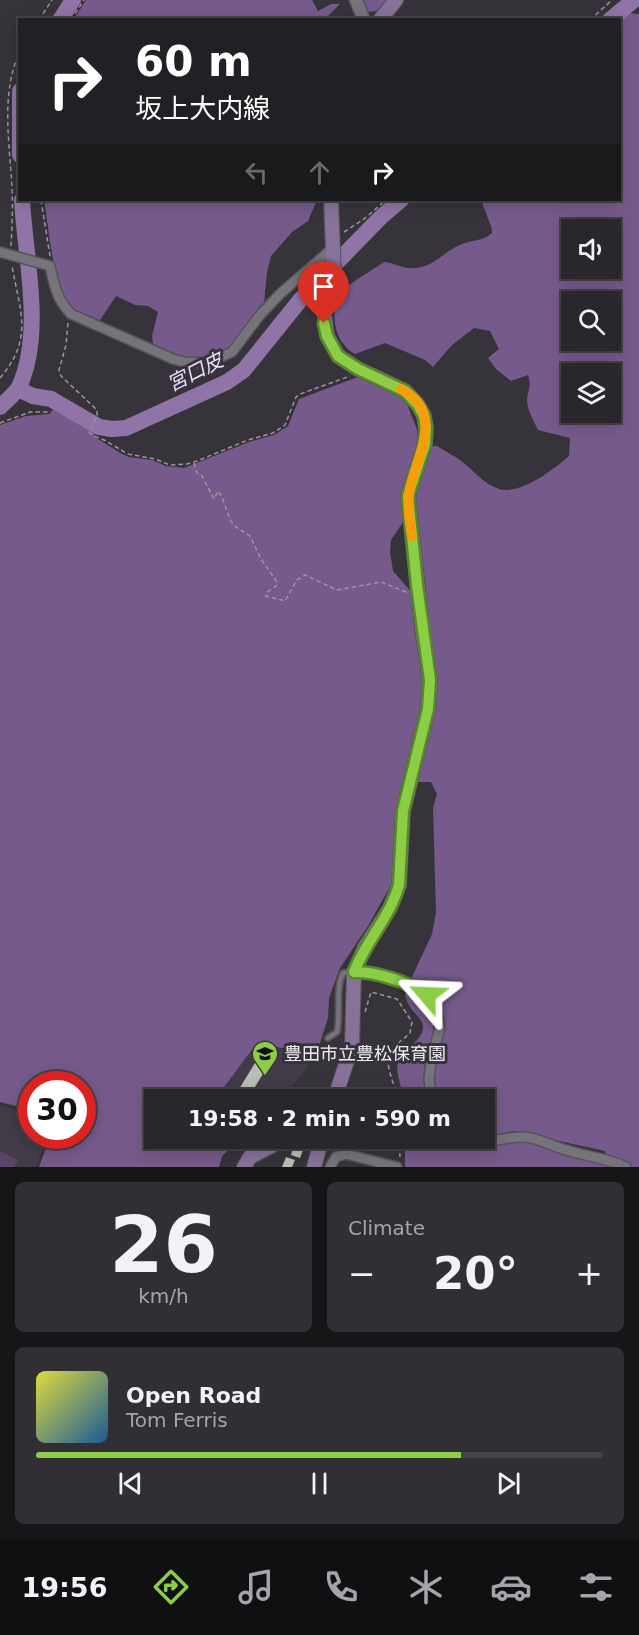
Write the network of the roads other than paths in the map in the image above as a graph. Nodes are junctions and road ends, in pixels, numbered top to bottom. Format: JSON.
{"nodes":[{"id":1,"x":356,"y":0,"type":"edge"},
{"id":2,"x":396,"y":0,"type":"edge"},
{"id":3,"x":363,"y":18,"type":"edge"},
{"id":4,"x":382,"y":18,"type":"edge"},
{"id":5,"x":331,"y":201,"type":"edge"},
{"id":6,"x":333,"y":247,"type":"junction"},
{"id":7,"x":0,"y":252,"type":"edge"},
{"id":8,"x":354,"y":972,"type":"junction"},
{"id":9,"x":328,"y":1038,"type":"dead end"},
{"id":10,"x":338,"y":1089,"type":"edge"},
{"id":11,"x":430,"y":1089,"type":"edge"},
{"id":12,"x":495,"y":1140,"type":"edge"},
{"id":13,"x":264,"y":1149,"type":"edge"},
{"id":14,"x":319,"y":1149,"type":"edge"},
{"id":15,"x":244,"y":1167,"type":"edge"},
{"id":16,"x":314,"y":1167,"type":"edge"},
{"id":17,"x":330,"y":1167,"type":"edge"},
{"id":18,"x":398,"y":1167,"type":"edge"},
{"id":19,"x":626,"y":1167,"type":"edge"}],
"edges":[{"from":1,"to":3,"type":"street"},
{"from":2,"to":4,"type":"main road"},
{"from":5,"to":6,"type":"main road"},
{"from":6,"to":7,"type":"street"},
{"from":6,"to":8,"type":"main road"},
{"from":8,"to":9,"type":"lane"},
{"from":8,"to":10,"type":"main road"},
{"from":8,"to":11,"type":"street"},
{"from":12,"to":19,"type":"street"},
{"from":13,"to":15,"type":"main road"},
{"from":14,"to":16,"type":"main road"},
{"from":17,"to":18,"type":"street"}]}
